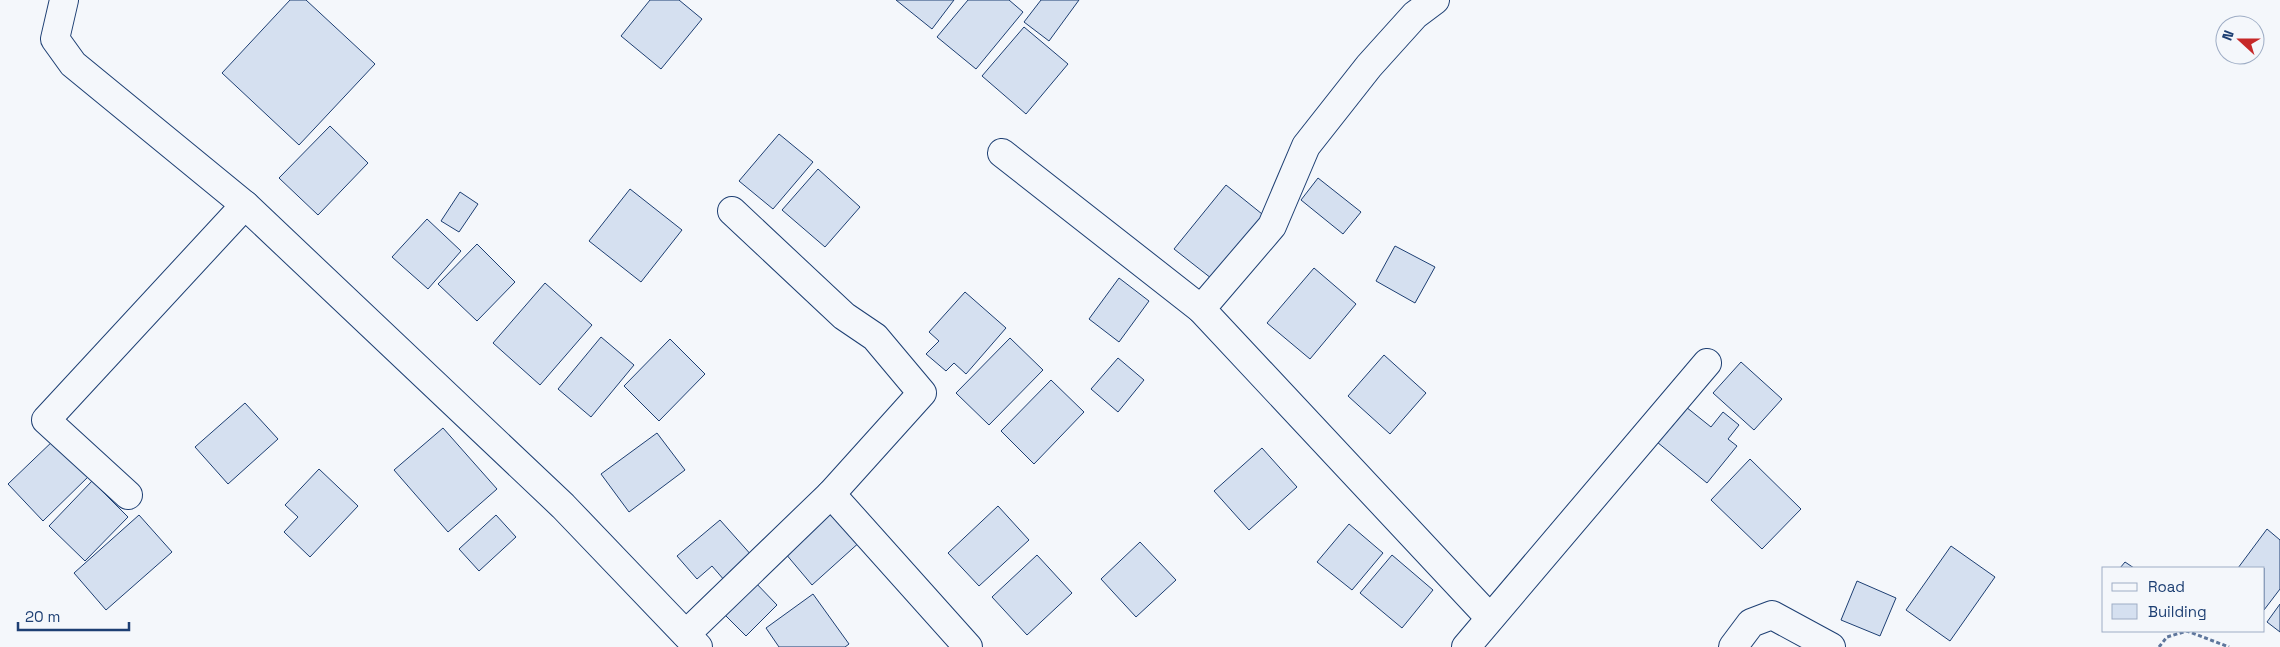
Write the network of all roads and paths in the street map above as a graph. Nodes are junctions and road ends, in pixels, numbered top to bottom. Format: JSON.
{"nodes":[{"id":1,"x":64,"y":0,"type":"edge"},
{"id":2,"x":1417,"y":5,"type":"edge"},
{"id":3,"x":1002,"y":153,"type":"dead end"},
{"id":4,"x":245,"y":205,"type":"junction"},
{"id":5,"x":732,"y":211,"type":"dead end"},
{"id":6,"x":1200,"y":310,"type":"junction"},
{"id":7,"x":1706,"y":363,"type":"dead end"},
{"id":8,"x":831,"y":494,"type":"junction"},
{"id":9,"x":128,"y":495,"type":"dead end"},
{"id":10,"x":1490,"y":618,"type":"junction"},
{"id":11,"x":1797,"y":639,"type":"edge"},
{"id":12,"x":692,"y":641,"type":"edge"},
{"id":13,"x":968,"y":647,"type":"edge"},
{"id":14,"x":1466,"y":647,"type":"edge"},
{"id":15,"x":1733,"y":647,"type":"edge"},
{"id":16,"x":1831,"y":647,"type":"edge"},
{"id":17,"x":2159,"y":647,"type":"edge"},
{"id":18,"x":2229,"y":647,"type":"edge"}],
"edges":[{"from":1,"to":4,"type":"street"},
{"from":2,"to":6,"type":"street"},
{"from":3,"to":6,"type":"street"},
{"from":4,"to":9,"type":"street"},
{"from":4,"to":12,"type":"street"},
{"from":5,"to":8,"type":"street"},
{"from":6,"to":10,"type":"street"},
{"from":7,"to":10,"type":"street"},
{"from":8,"to":12,"type":"street"},
{"from":8,"to":13,"type":"street"},
{"from":10,"to":14,"type":"street"},
{"from":11,"to":15,"type":"street"},
{"from":11,"to":16,"type":"street"},
{"from":17,"to":18,"type":"path"}]}
